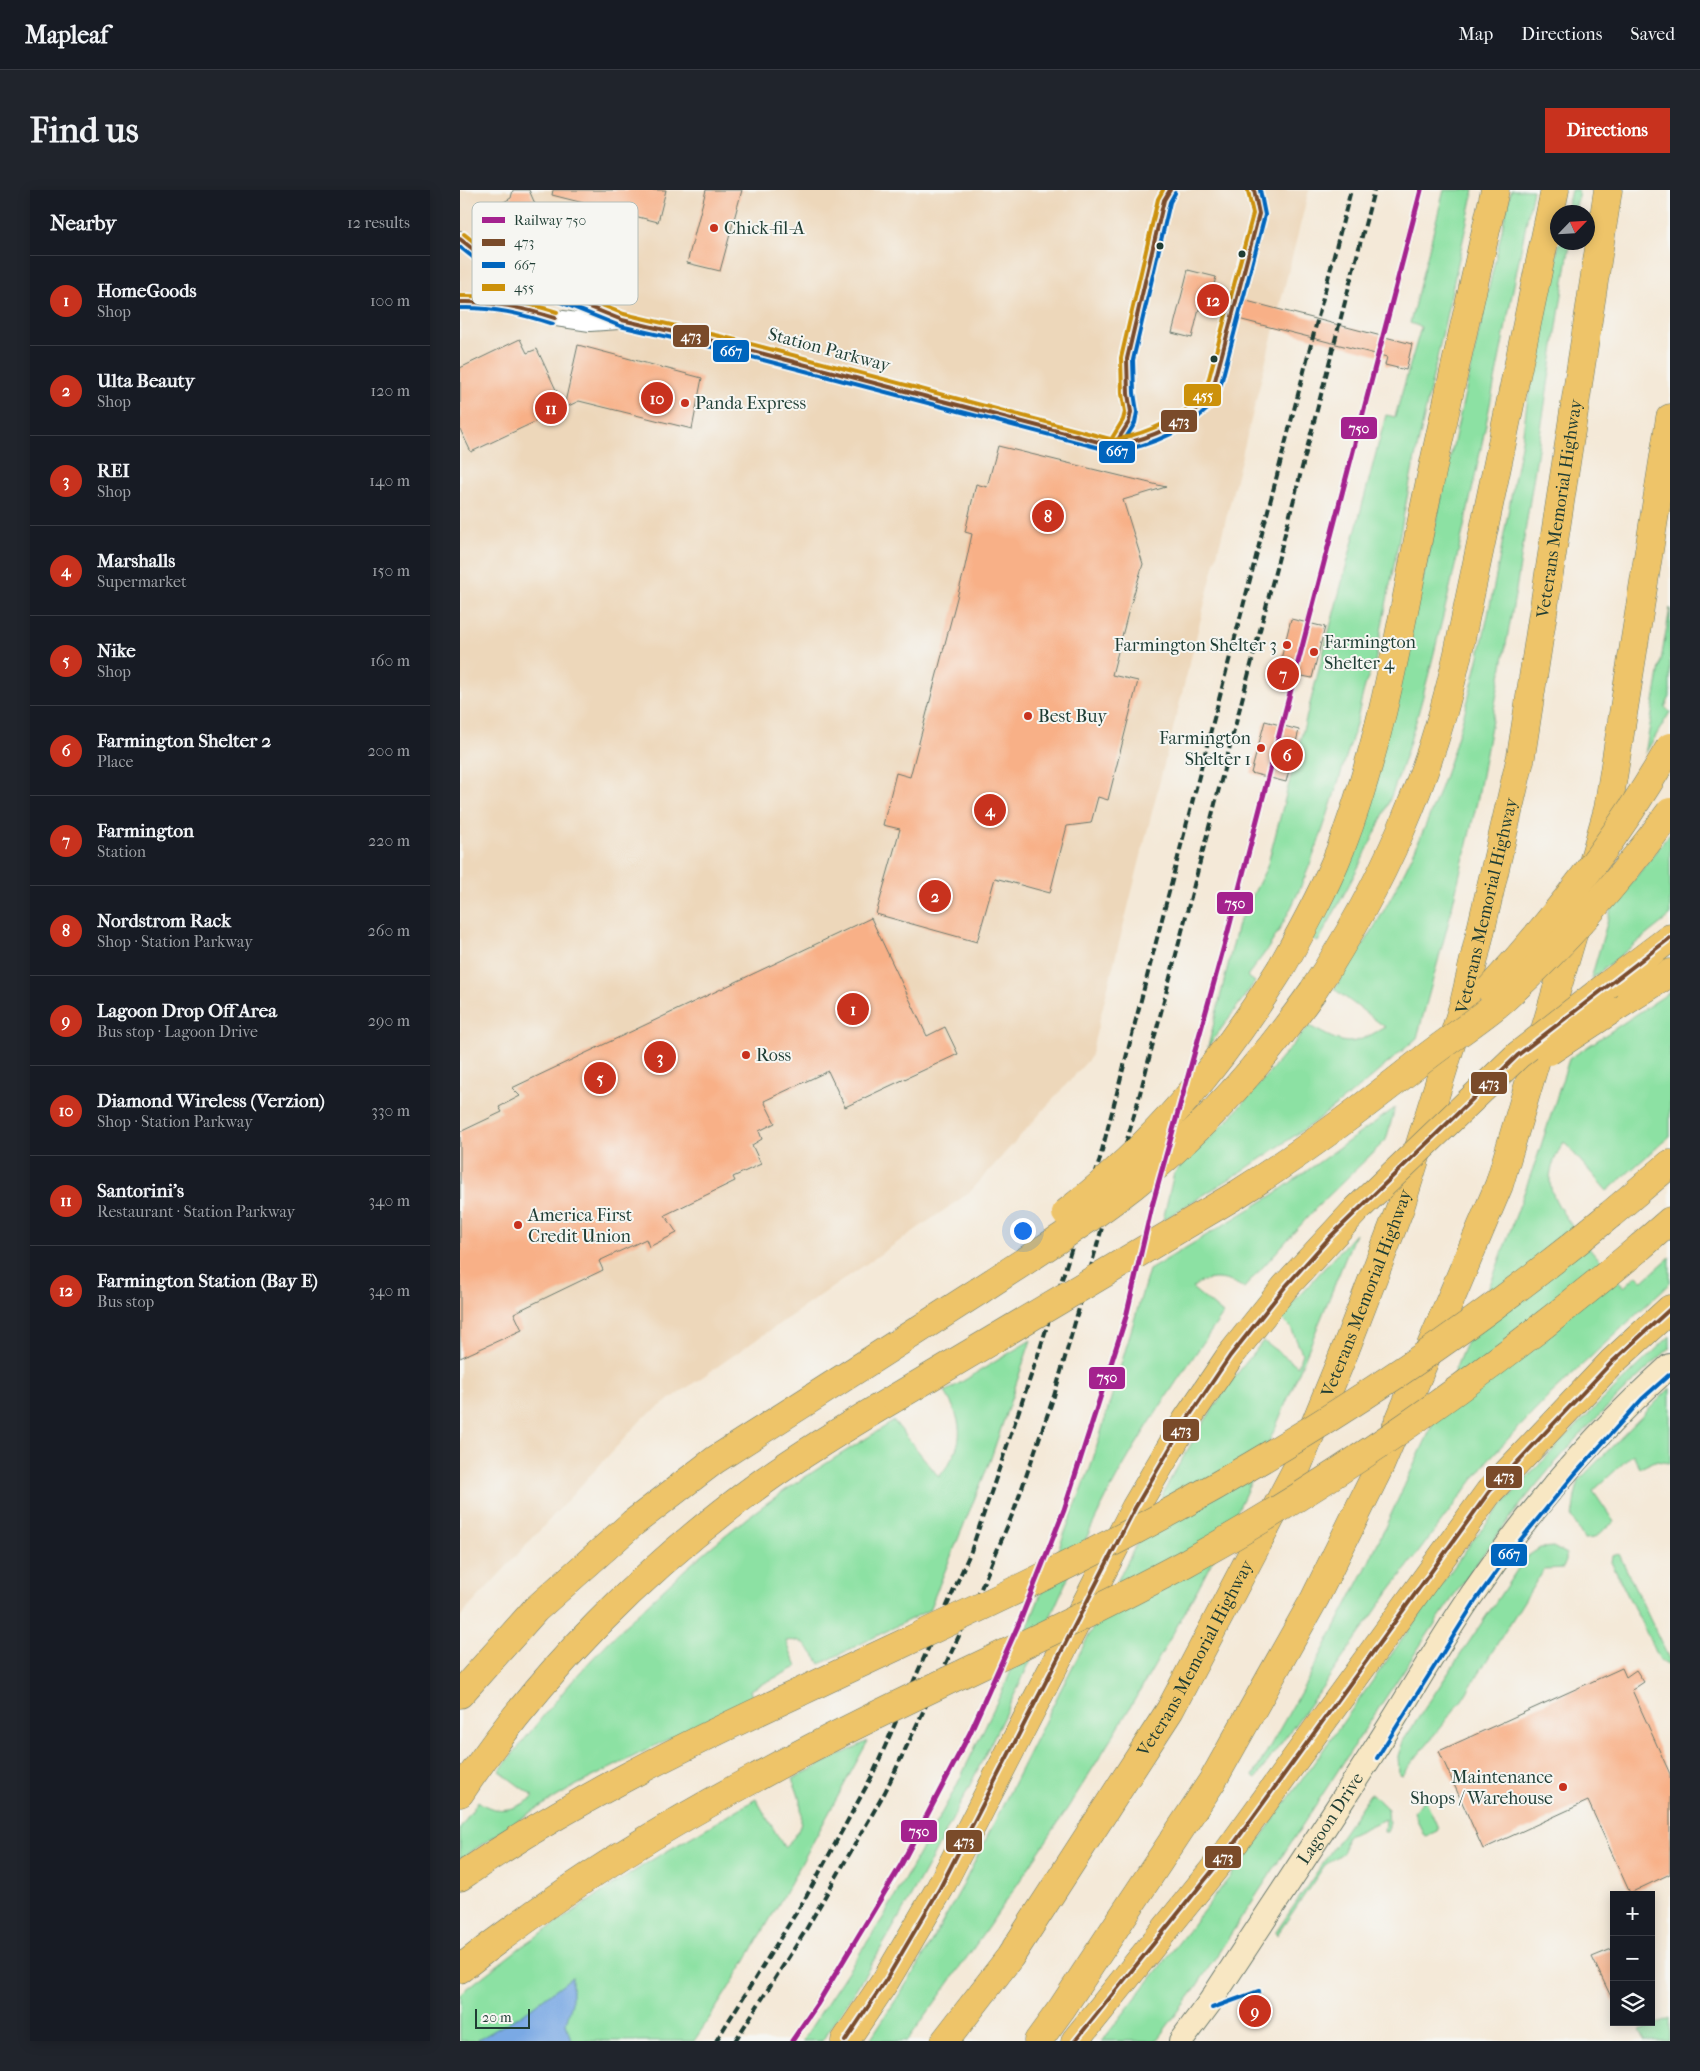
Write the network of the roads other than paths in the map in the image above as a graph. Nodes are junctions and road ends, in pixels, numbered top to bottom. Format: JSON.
{"nodes":[{"id":1,"x":1495,"y":190,"type":"edge"},
{"id":2,"x":1555,"y":190,"type":"edge"},
{"id":3,"x":1608,"y":190,"type":"edge"},
{"id":4,"x":460,"y":239,"type":"edge"},
{"id":5,"x":472,"y":248,"type":"edge"},
{"id":6,"x":512,"y":305,"type":"edge"},
{"id":7,"x":585,"y":305,"type":"edge"},
{"id":8,"x":622,"y":320,"type":"junction"},
{"id":9,"x":1670,"y":418,"type":"edge"},
{"id":10,"x":1114,"y":446,"type":"dead end"},
{"id":11,"x":1670,"y":748,"type":"edge"},
{"id":12,"x":1670,"y":812,"type":"edge"},
{"id":13,"x":1670,"y":938,"type":"edge"},
{"id":14,"x":1670,"y":973,"type":"edge"},
{"id":15,"x":1432,"y":1052,"type":"junction"},
{"id":16,"x":1435,"y":1135,"type":"junction"},
{"id":17,"x":1670,"y":1164,"type":"edge"},
{"id":18,"x":1670,"y":1221,"type":"edge"},
{"id":19,"x":979,"y":1292,"type":"junction"},
{"id":20,"x":1670,"y":1309,"type":"edge"},
{"id":21,"x":1670,"y":1366,"type":"edge"},
{"id":22,"x":460,"y":1694,"type":"edge"},
{"id":23,"x":460,"y":1793,"type":"edge"},
{"id":24,"x":460,"y":1877,"type":"edge"},
{"id":25,"x":460,"y":1968,"type":"edge"},
{"id":26,"x":845,"y":2041,"type":"edge"},
{"id":27,"x":945,"y":2041,"type":"edge"},
{"id":28,"x":1038,"y":2041,"type":"edge"},
{"id":29,"x":1075,"y":2041,"type":"edge"},
{"id":30,"x":1181,"y":2041,"type":"edge"}],
"edges":[{"from":1,"to":19,"type":"highway","bridge":true},
{"from":2,"to":19,"type":"highway","bridge":true},
{"from":3,"to":27,"type":"highway","name":"Veterans Memorial Highway"},
{"from":4,"to":5,"type":"street","name":"Station Parkway"},
{"from":6,"to":8,"type":"street"},
{"from":7,"to":8,"type":"street","name":"Station Parkway"},
{"from":8,"to":10,"type":"street","name":"Station Parkway"},
{"from":9,"to":28,"type":"highway"},
{"from":11,"to":15,"type":"highway","bridge":true},
{"from":12,"to":15,"type":"highway","bridge":true},
{"from":13,"to":16,"type":"highway","bridge":true},
{"from":14,"to":16,"type":"highway","bridge":true},
{"from":15,"to":23,"type":"highway","bridge":true},
{"from":16,"to":26,"type":"highway","bridge":true},
{"from":17,"to":24,"type":"highway","bridge":true},
{"from":18,"to":25,"type":"highway","bridge":true},
{"from":19,"to":22,"type":"highway"},
{"from":20,"to":29,"type":"highway"},
{"from":21,"to":30,"type":"street","name":"Lagoon Drive"}]}
